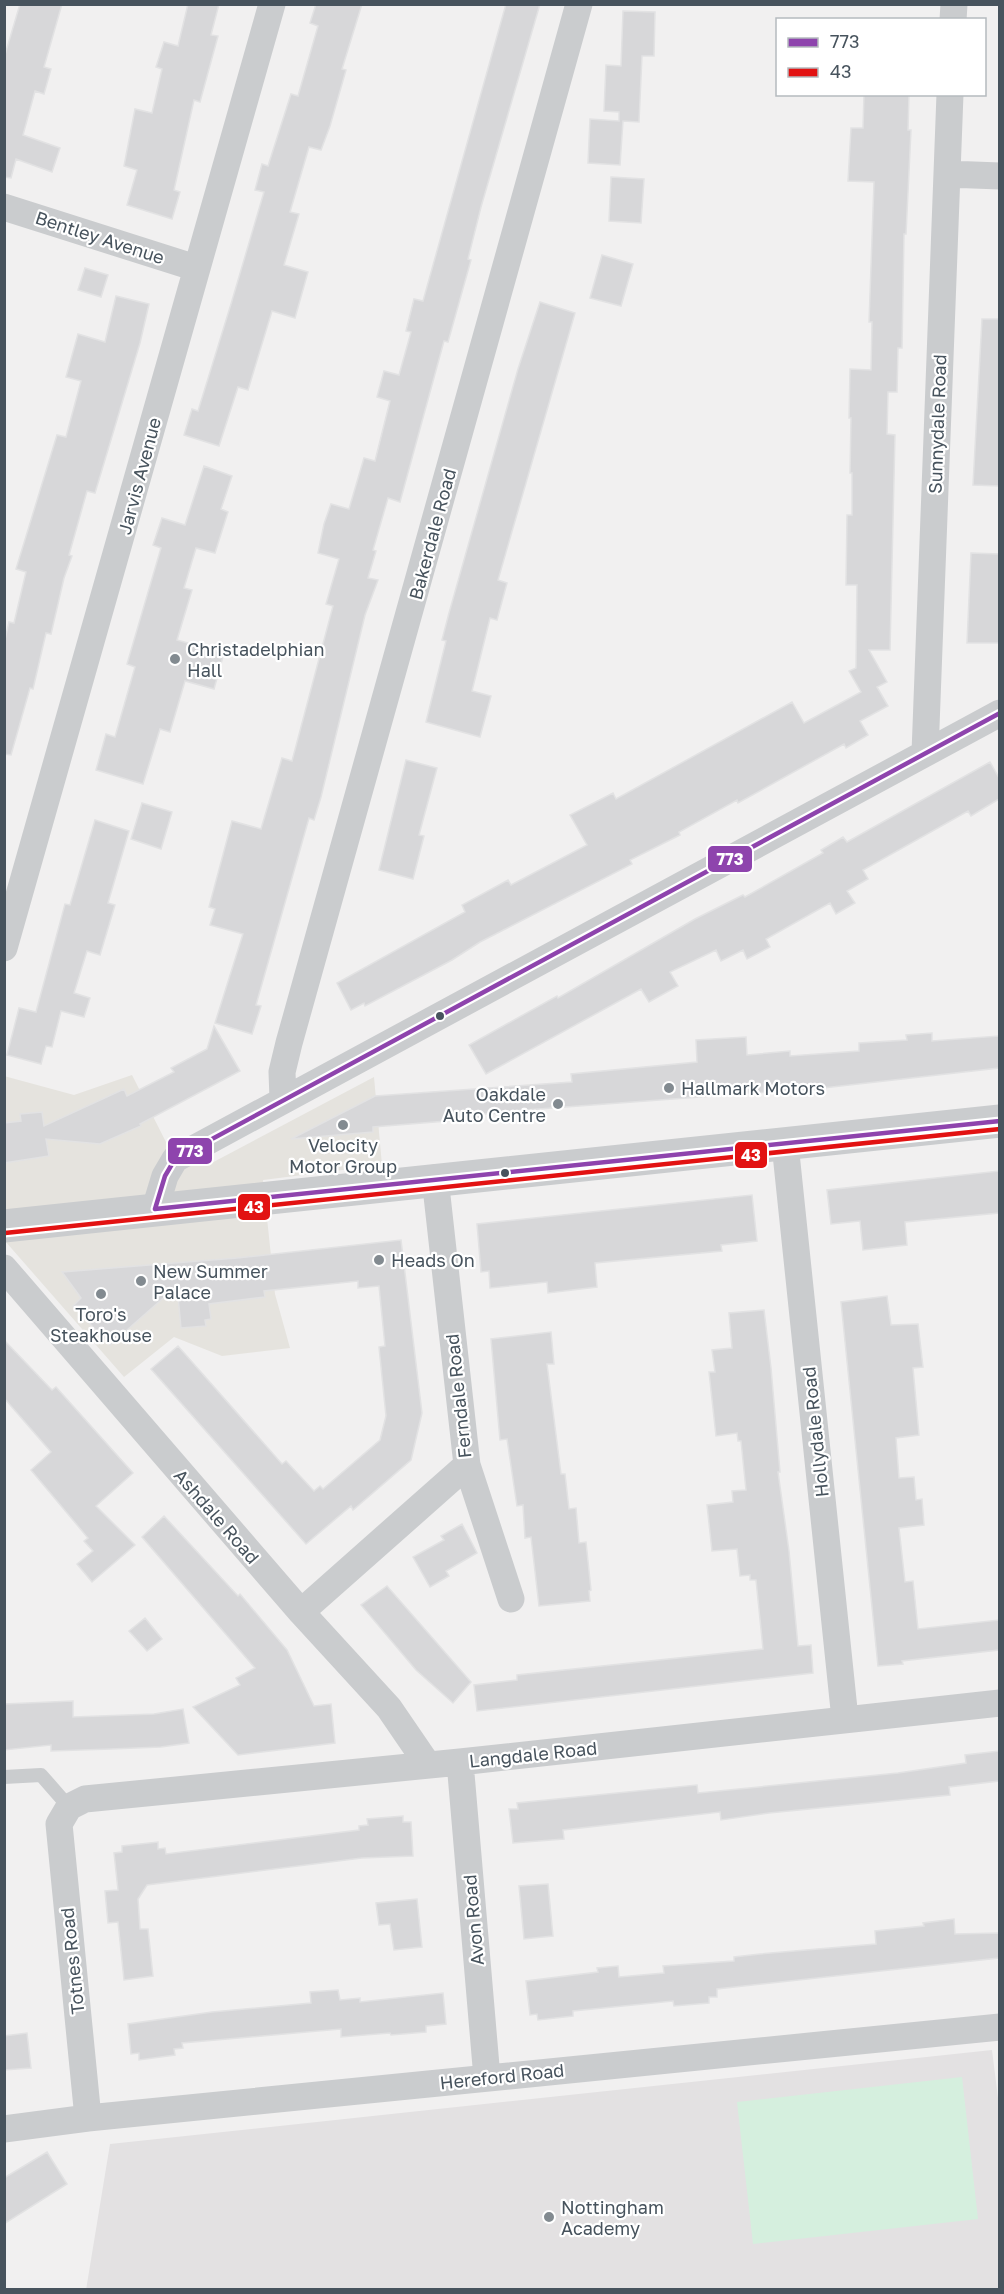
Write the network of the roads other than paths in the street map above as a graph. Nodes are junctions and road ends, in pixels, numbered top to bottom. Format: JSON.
{"nodes":[{"id":1,"x":272,"y":4,"type":"edge"},
{"id":2,"x":579,"y":4,"type":"edge"},
{"id":3,"x":950,"y":96,"type":"edge"},
{"id":4,"x":947,"y":174,"type":"junction"},
{"id":5,"x":999,"y":176,"type":"edge"},
{"id":6,"x":4,"y":207,"type":"edge"},
{"id":7,"x":196,"y":268,"type":"junction"},
{"id":8,"x":999,"y":713,"type":"edge"},
{"id":9,"x":925,"y":753,"type":"junction"},
{"id":10,"x":4,"y":948,"type":"edge"},
{"id":11,"x":284,"y":1099,"type":"junction"},
{"id":12,"x":999,"y":1121,"type":"edge"},
{"id":13,"x":785,"y":1144,"type":"junction"},
{"id":14,"x":435,"y":1178,"type":"junction"},
{"id":15,"x":155,"y":1209,"type":"junction"},
{"id":16,"x":4,"y":1226,"type":"edge"},
{"id":17,"x":4,"y":1268,"type":"edge"},
{"id":18,"x":467,"y":1466,"type":"junction"},
{"id":19,"x":511,"y":1599,"type":"dead end"},
{"id":20,"x":301,"y":1612,"type":"junction"},
{"id":21,"x":999,"y":1703,"type":"edge"},
{"id":22,"x":845,"y":1719,"type":"junction"},
{"id":23,"x":460,"y":1762,"type":"junction"},
{"id":24,"x":428,"y":1765,"type":"junction"},
{"id":25,"x":4,"y":1777,"type":"edge"},
{"id":26,"x":69,"y":1807,"type":"junction"},
{"id":27,"x":999,"y":2027,"type":"edge"},
{"id":28,"x":487,"y":2078,"type":"junction"},
{"id":29,"x":88,"y":2118,"type":"junction"},
{"id":30,"x":4,"y":2129,"type":"edge"}],
"edges":[{"from":1,"to":7,"type":"street","name":"Jarvis Avenue"},
{"from":2,"to":11,"type":"street","name":"Bakerdale Road"},
{"from":3,"to":4,"type":"street","name":"Sunnydale Road"},
{"from":4,"to":5,"type":"street"},
{"from":4,"to":9,"type":"street","name":"Sunnydale Road"},
{"from":6,"to":7,"type":"street","name":"Bentley Avenue"},
{"from":7,"to":10,"type":"street","name":"Jarvis Avenue"},
{"from":8,"to":9,"type":"street"},
{"from":9,"to":11,"type":"street"},
{"from":11,"to":15,"type":"street"},
{"from":12,"to":13,"type":"street"},
{"from":13,"to":14,"type":"street"},
{"from":13,"to":22,"type":"street","name":"Hollydale Road"},
{"from":14,"to":15,"type":"street"},
{"from":14,"to":18,"type":"street","name":"Ferndale Road"},
{"from":15,"to":16,"type":"street"},
{"from":17,"to":20,"type":"street","name":"Ashdale Road"},
{"from":18,"to":19,"type":"street"},
{"from":18,"to":20,"type":"street","name":"Ferndale Road"},
{"from":20,"to":24,"type":"street","name":"Ashdale Road"},
{"from":21,"to":22,"type":"street","name":"Langdale Road"},
{"from":22,"to":23,"type":"street","name":"Langdale Road"},
{"from":23,"to":24,"type":"street","name":"Langdale Road"},
{"from":23,"to":28,"type":"street","name":"Avon Road"},
{"from":24,"to":26,"type":"street","name":"Langdale Road"},
{"from":25,"to":26,"type":"lane"},
{"from":26,"to":29,"type":"street","name":"Totnes Road"},
{"from":27,"to":28,"type":"street","name":"Hereford Road"},
{"from":28,"to":29,"type":"street","name":"Hereford Road"},
{"from":29,"to":30,"type":"street","name":"Hereford Road"}]}
